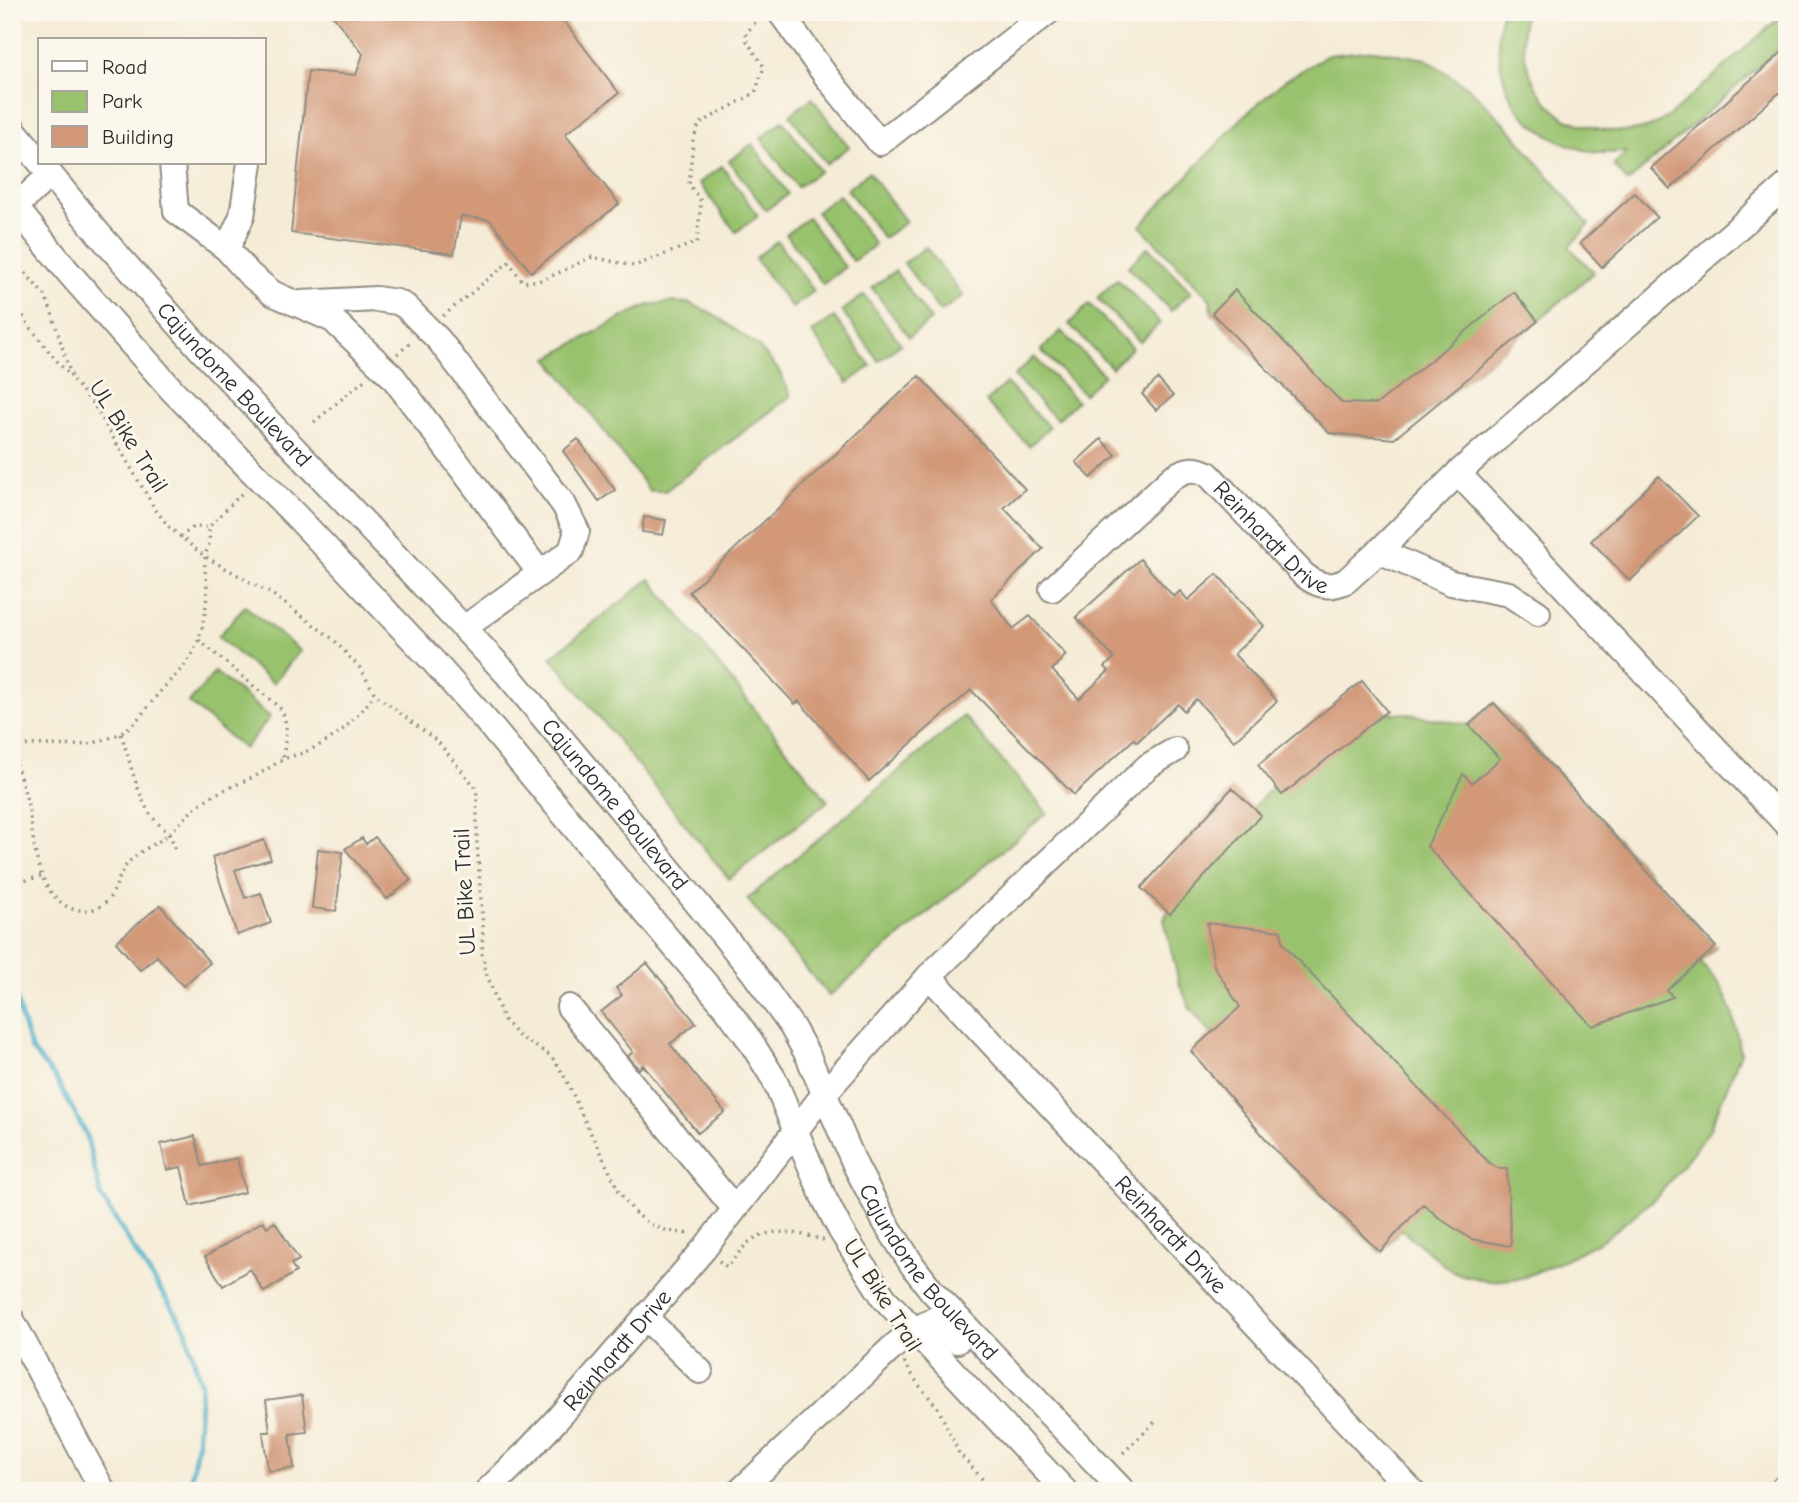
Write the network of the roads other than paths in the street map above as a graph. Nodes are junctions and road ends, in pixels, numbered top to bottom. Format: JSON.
{"nodes":[{"id":1,"x":780,"y":12,"type":"edge"},
{"id":2,"x":1048,"y":12,"type":"edge"},
{"id":3,"x":12,"y":128,"type":"edge"},
{"id":4,"x":38,"y":160,"type":"edge"},
{"id":5,"x":172,"y":164,"type":"edge"},
{"id":6,"x":250,"y":164,"type":"edge"},
{"id":7,"x":44,"y":167,"type":"edge"},
{"id":8,"x":1787,"y":185,"type":"edge"},
{"id":9,"x":13,"y":205,"type":"edge"},
{"id":10,"x":227,"y":249,"type":"junction"},
{"id":11,"x":295,"y":303,"type":"junction"},
{"id":12,"x":1458,"y":473,"type":"junction"},
{"id":13,"x":1379,"y":551,"type":"junction"},
{"id":14,"x":540,"y":573,"type":"junction"},
{"id":15,"x":1052,"y":589,"type":"dead end"},
{"id":16,"x":1538,"y":613,"type":"dead end"},
{"id":17,"x":464,"y":628,"type":"junction"},
{"id":18,"x":1175,"y":750,"type":"dead end"},
{"id":19,"x":1787,"y":825,"type":"edge"},
{"id":20,"x":929,"y":976,"type":"junction"},
{"id":21,"x":569,"y":1007,"type":"dead end"},
{"id":22,"x":824,"y":1094,"type":"junction"},
{"id":23,"x":796,"y":1130,"type":"junction"},
{"id":24,"x":734,"y":1208,"type":"junction"},
{"id":25,"x":645,"y":1317,"type":"junction"},
{"id":26,"x":12,"y":1320,"type":"edge"},
{"id":27,"x":904,"y":1339,"type":"junction"},
{"id":28,"x":700,"y":1371,"type":"dead end"},
{"id":29,"x":1090,"y":1456,"type":"junction"},
{"id":30,"x":504,"y":1485,"type":"edge"},
{"id":31,"x":103,"y":1491,"type":"edge"},
{"id":32,"x":740,"y":1491,"type":"edge"},
{"id":33,"x":1065,"y":1491,"type":"edge"},
{"id":34,"x":1123,"y":1491,"type":"edge"},
{"id":35,"x":1412,"y":1491,"type":"edge"}],
"edges":[{"from":1,"to":2,"type":"street"},
{"from":3,"to":4,"type":"street","name":"Cajundome Boulevard"},
{"from":5,"to":10,"type":"street"},
{"from":6,"to":10,"type":"street"},
{"from":7,"to":9,"type":"street"},
{"from":7,"to":17,"type":"street","name":"Cajundome Boulevard"},
{"from":8,"to":12,"type":"street","name":"Reinhardt Drive"},
{"from":9,"to":23,"type":"street","name":"Cajundome Boulevard"},
{"from":10,"to":11,"type":"street"},
{"from":11,"to":14,"type":"street"},
{"from":11,"to":14,"type":"street"},
{"from":12,"to":13,"type":"street","name":"Reinhardt Drive"},
{"from":12,"to":19,"type":"street"},
{"from":13,"to":15,"type":"street","name":"Reinhardt Drive"},
{"from":13,"to":16,"type":"street"},
{"from":14,"to":17,"type":"street"},
{"from":17,"to":22,"type":"street","name":"Cajundome Boulevard"},
{"from":18,"to":20,"type":"street","name":"Reinhardt Drive"},
{"from":20,"to":22,"type":"street","name":"Reinhardt Drive"},
{"from":20,"to":35,"type":"street","name":"Reinhardt Drive"},
{"from":21,"to":24,"type":"street"},
{"from":22,"to":23,"type":"street","name":"Reinhardt Drive"},
{"from":22,"to":29,"type":"street","name":"Cajundome Boulevard"},
{"from":23,"to":24,"type":"street","name":"Reinhardt Drive"},
{"from":23,"to":27,"type":"street","name":"Cajundome Boulevard"},
{"from":24,"to":25,"type":"street","name":"Reinhardt Drive"},
{"from":25,"to":28,"type":"street"},
{"from":25,"to":30,"type":"street","name":"Reinhardt Drive"},
{"from":26,"to":31,"type":"street"},
{"from":27,"to":29,"type":"street"},
{"from":27,"to":32,"type":"street"},
{"from":27,"to":33,"type":"street","name":"Cajundome Boulevard"},
{"from":29,"to":34,"type":"street","name":"Cajundome Boulevard"}]}
